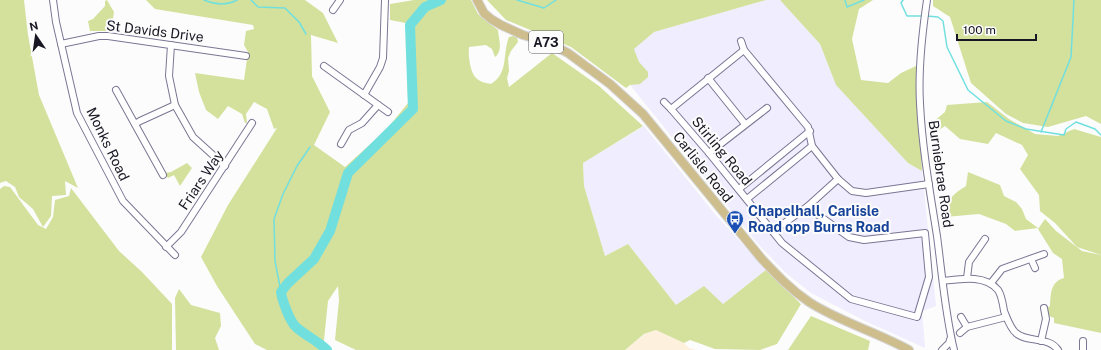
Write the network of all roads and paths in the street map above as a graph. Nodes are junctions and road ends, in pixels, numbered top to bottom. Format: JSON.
{"nodes":[{"id":1,"x":54,"y":0,"type":"edge"},
{"id":2,"x":340,"y":0,"type":"edge"},
{"id":3,"x":385,"y":0,"type":"edge"},
{"id":4,"x":927,"y":0,"type":"edge"},
{"id":5,"x":479,"y":4,"type":"edge"},
{"id":6,"x":333,"y":10,"type":"dead end"},
{"id":7,"x":741,"y":41,"type":"dead end"},
{"id":8,"x":61,"y":44,"type":"junction"},
{"id":9,"x":171,"y":45,"type":"junction"},
{"id":10,"x":744,"y":50,"type":"junction"},
{"id":11,"x":246,"y":56,"type":"dead end"},
{"id":12,"x":324,"y":66,"type":"dead end"},
{"id":13,"x":708,"y":78,"type":"junction"},
{"id":14,"x":116,"y":90,"type":"dead end"},
{"id":15,"x":364,"y":95,"type":"junction"},
{"id":16,"x":664,"y":102,"type":"dead end"},
{"id":17,"x":175,"y":105,"type":"junction"},
{"id":18,"x":378,"y":105,"type":"junction"},
{"id":19,"x":767,"y":108,"type":"dead end"},
{"id":20,"x":671,"y":109,"type":"junction"},
{"id":21,"x":388,"y":112,"type":"dead end"},
{"id":22,"x":252,"y":123,"type":"dead end"},
{"id":23,"x":134,"y":124,"type":"junction"},
{"id":24,"x":745,"y":124,"type":"junction"},
{"id":25,"x":810,"y":131,"type":"junction"},
{"id":26,"x":341,"y":144,"type":"dead end"},
{"id":27,"x":812,"y":146,"type":"junction"},
{"id":28,"x":709,"y":153,"type":"junction"},
{"id":29,"x":225,"y":166,"type":"junction"},
{"id":30,"x":163,"y":175,"type":"dead end"},
{"id":31,"x":838,"y":179,"type":"junction"},
{"id":32,"x":929,"y":184,"type":"junction"},
{"id":33,"x":739,"y":189,"type":"junction"},
{"id":34,"x":747,"y":199,"type":"junction"},
{"id":35,"x":807,"y":207,"type":"junction"},
{"id":36,"x":773,"y":231,"type":"junction"},
{"id":37,"x":985,"y":239,"type":"dead end"},
{"id":38,"x":166,"y":247,"type":"junction"},
{"id":39,"x":1044,"y":254,"type":"dead end"},
{"id":40,"x":175,"y":255,"type":"dead end"},
{"id":41,"x":1031,"y":259,"type":"junction"},
{"id":42,"x":1035,"y":268,"type":"dead end"},
{"id":43,"x":967,"y":278,"type":"junction"},
{"id":44,"x":943,"y":281,"type":"junction"},
{"id":45,"x":991,"y":283,"type":"junction"},
{"id":46,"x":1044,"y":308,"type":"dead end"},
{"id":47,"x":961,"y":317,"type":"dead end"},
{"id":48,"x":1006,"y":317,"type":"junction"},
{"id":49,"x":967,"y":327,"type":"junction"},
{"id":50,"x":960,"y":333,"type":"dead end"},
{"id":51,"x":951,"y":336,"type":"junction"},
{"id":52,"x":1041,"y":341,"type":"junction"},
{"id":53,"x":1083,"y":341,"type":"dead end"},
{"id":54,"x":909,"y":350,"type":"edge"},
{"id":55,"x":942,"y":350,"type":"edge"},
{"id":56,"x":954,"y":350,"type":"edge"},
{"id":57,"x":1058,"y":350,"type":"edge"},
{"id":58,"x":1083,"y":350,"type":"edge"}],
"edges":[{"from":1,"to":8,"type":"street","name":"Monks Road"},
{"from":2,"to":6,"type":"street"},
{"from":3,"to":15,"type":"street"},
{"from":4,"to":32,"type":"street","name":"Burniebrae Road"},
{"from":5,"to":54,"type":"main road","name":"Carlisle Road","number":"A73"},
{"from":7,"to":10,"type":"street"},
{"from":8,"to":9,"type":"street","name":"St Davids Drive"},
{"from":8,"to":38,"type":"street","name":"Monks Road"},
{"from":9,"to":11,"type":"street","name":"St Davids Drive"},
{"from":9,"to":17,"type":"street"},
{"from":10,"to":13,"type":"street"},
{"from":10,"to":25,"type":"street"},
{"from":12,"to":15,"type":"street"},
{"from":13,"to":20,"type":"street"},
{"from":13,"to":24,"type":"street"},
{"from":14,"to":23,"type":"street"},
{"from":15,"to":18,"type":"street"},
{"from":16,"to":20,"type":"street","name":"Stirling Road"},
{"from":17,"to":23,"type":"street"},
{"from":17,"to":29,"type":"street"},
{"from":18,"to":21,"type":"street"},
{"from":18,"to":26,"type":"street"},
{"from":19,"to":24,"type":"street"},
{"from":20,"to":28,"type":"street","name":"Stirling Road"},
{"from":22,"to":29,"type":"street","name":"Friars Way"},
{"from":23,"to":30,"type":"street"},
{"from":24,"to":28,"type":"street"},
{"from":25,"to":27,"type":"street"},
{"from":25,"to":33,"type":"street"},
{"from":27,"to":31,"type":"street"},
{"from":27,"to":34,"type":"street"},
{"from":28,"to":33,"type":"street","name":"Stirling Road"},
{"from":29,"to":38,"type":"street","name":"Friars Way"},
{"from":31,"to":32,"type":"street"},
{"from":31,"to":35,"type":"street"},
{"from":32,"to":44,"type":"street","name":"Burniebrae Road"},
{"from":33,"to":34,"type":"street","name":"Stirling Road"},
{"from":34,"to":36,"type":"street","name":"Stirling Road"},
{"from":35,"to":36,"type":"street"},
{"from":35,"to":36,"type":"street","name":"Stirling Road"},
{"from":37,"to":43,"type":"street"},
{"from":38,"to":40,"type":"street","name":"Monks Road"},
{"from":39,"to":41,"type":"street"},
{"from":41,"to":42,"type":"street"},
{"from":41,"to":45,"type":"street"},
{"from":43,"to":44,"type":"street"},
{"from":43,"to":45,"type":"street"},
{"from":44,"to":51,"type":"street","name":"Burniebrae Road"},
{"from":45,"to":48,"type":"street"},
{"from":46,"to":52,"type":"street"},
{"from":47,"to":49,"type":"street"},
{"from":48,"to":49,"type":"street"},
{"from":48,"to":52,"type":"street"},
{"from":49,"to":50,"type":"street"},
{"from":51,"to":55,"type":"street"},
{"from":51,"to":56,"type":"street","name":"Burniebrae Road"},
{"from":52,"to":57,"type":"street"},
{"from":53,"to":58,"type":"street"}]}
